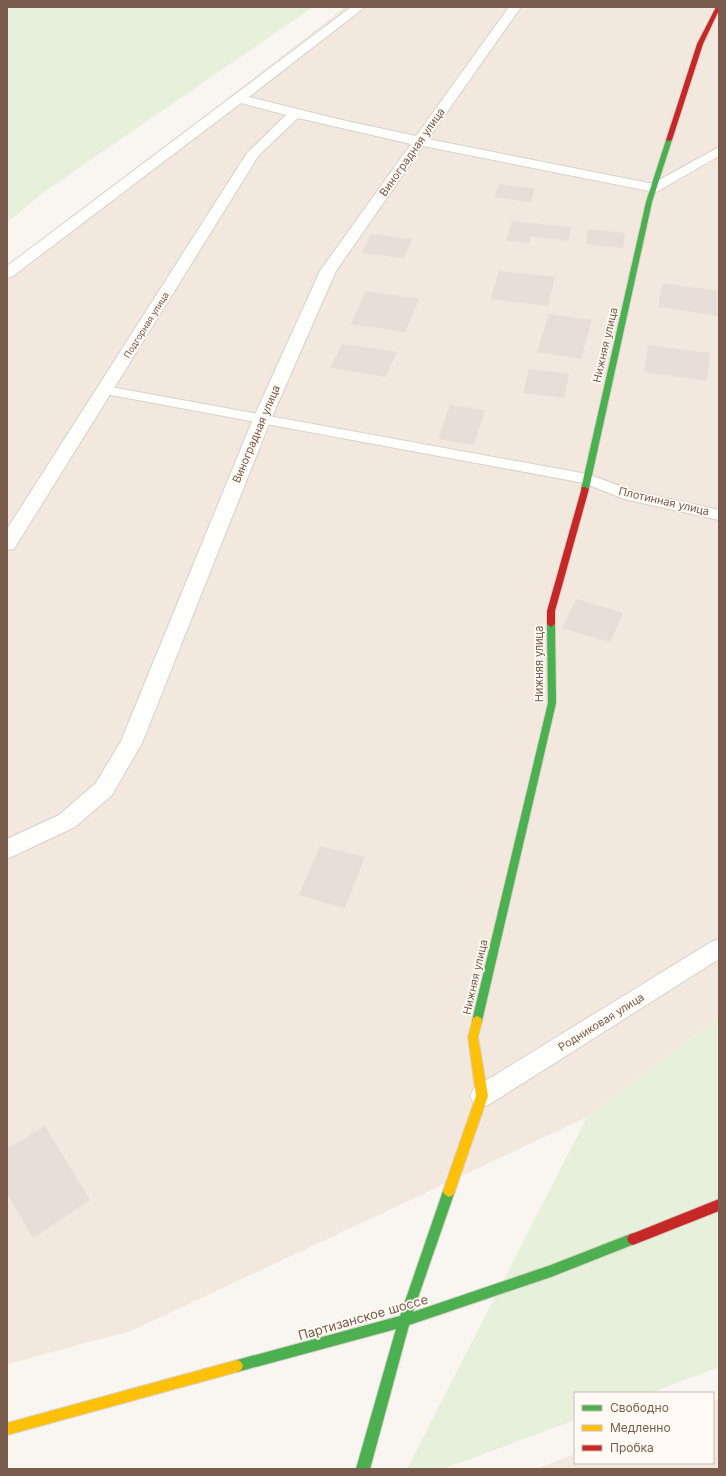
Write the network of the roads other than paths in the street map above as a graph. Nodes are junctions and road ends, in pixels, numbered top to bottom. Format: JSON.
{"nodes":[{"id":1,"x":359,"y":7,"type":"edge"},
{"id":2,"x":515,"y":7,"type":"edge"},
{"id":3,"x":718,"y":7,"type":"edge"},
{"id":4,"x":239,"y":98,"type":"junction"},
{"id":5,"x":295,"y":113,"type":"junction"},
{"id":6,"x":420,"y":141,"type":"junction"},
{"id":7,"x":719,"y":152,"type":"edge"},
{"id":8,"x":654,"y":188,"type":"junction"},
{"id":9,"x":7,"y":273,"type":"edge"},
{"id":10,"x":105,"y":390,"type":"junction"},
{"id":11,"x":262,"y":419,"type":"junction"},
{"id":12,"x":587,"y":479,"type":"junction"},
{"id":13,"x":719,"y":514,"type":"edge"},
{"id":14,"x":7,"y":544,"type":"edge"},
{"id":15,"x":7,"y":850,"type":"edge"},
{"id":16,"x":719,"y":948,"type":"edge"},
{"id":17,"x":482,"y":1096,"type":"junction"},
{"id":18,"x":719,"y":1205,"type":"edge"},
{"id":19,"x":404,"y":1321,"type":"junction"},
{"id":20,"x":7,"y":1429,"type":"edge"},
{"id":21,"x":363,"y":1469,"type":"edge"}],
"edges":[{"from":1,"to":4,"type":"street"},
{"from":2,"to":6,"type":"street","name":"Виноградная улица"},
{"from":3,"to":8,"type":"street","name":"Нижняя улица"},
{"from":4,"to":5,"type":"street"},
{"from":4,"to":9,"type":"street"},
{"from":5,"to":6,"type":"street"},
{"from":5,"to":10,"type":"street","name":"Подгорная улица"},
{"from":6,"to":8,"type":"street"},
{"from":6,"to":11,"type":"street","name":"Виноградная улица"},
{"from":7,"to":8,"type":"lane"},
{"from":8,"to":12,"type":"street","name":"Нижняя улица"},
{"from":10,"to":11,"type":"lane","name":"Плотинная улица"},
{"from":10,"to":14,"type":"street","name":"Подгорная улица"},
{"from":11,"to":12,"type":"lane","name":"Плотинная улица"},
{"from":11,"to":15,"type":"street","name":"Виноградная улица"},
{"from":12,"to":13,"type":"lane","name":"Плотинная улица"},
{"from":12,"to":17,"type":"street","name":"Нижняя улица"},
{"from":16,"to":17,"type":"lane","name":"Родниковая улица"},
{"from":17,"to":19,"type":"street","name":"Нижняя улица"},
{"from":18,"to":19,"type":"street","name":"Партизанское шоссе"},
{"from":19,"to":20,"type":"street","name":"Партизанское шоссе"},
{"from":19,"to":21,"type":"street","name":"Нижняя улица"}]}
